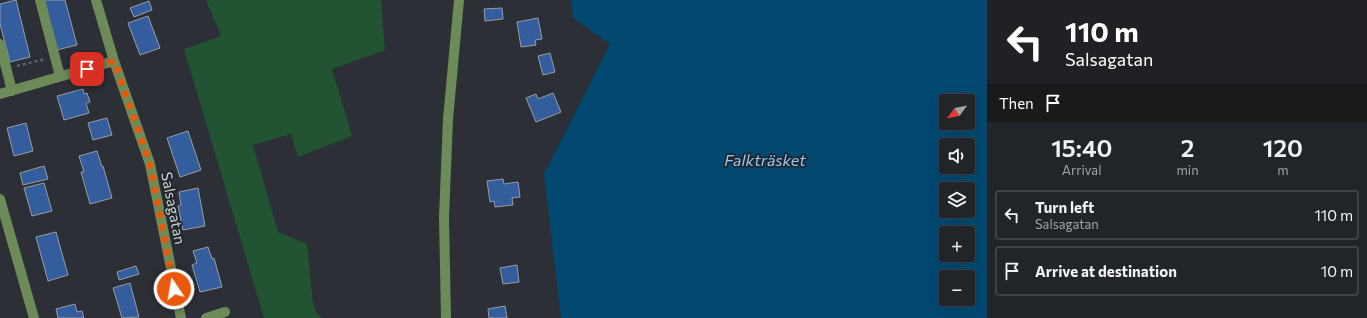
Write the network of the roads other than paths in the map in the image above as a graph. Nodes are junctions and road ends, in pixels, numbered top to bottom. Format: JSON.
{"nodes":[{"id":1,"x":40,"y":0,"type":"edge"},
{"id":2,"x":96,"y":0,"type":"edge"},
{"id":3,"x":459,"y":0,"type":"edge"},
{"id":4,"x":0,"y":44,"type":"edge"},
{"id":5,"x":114,"y":61,"type":"junction"},
{"id":6,"x":60,"y":76,"type":"junction"},
{"id":7,"x":12,"y":91,"type":"junction"},
{"id":8,"x":0,"y":94,"type":"edge"},
{"id":9,"x":0,"y":199,"type":"edge"},
{"id":10,"x":225,"y":312,"type":"dead end"},
{"id":11,"x":34,"y":318,"type":"edge"},
{"id":12,"x":181,"y":318,"type":"edge"},
{"id":13,"x":206,"y":318,"type":"edge"},
{"id":14,"x":446,"y":318,"type":"edge"}],
"edges":[{"from":1,"to":6,"type":"street"},
{"from":2,"to":5,"type":"street","name":"Salsagatan"},
{"from":3,"to":14,"type":"street"},
{"from":4,"to":7,"type":"street"},
{"from":5,"to":6,"type":"street"},
{"from":5,"to":12,"type":"street","name":"Salsagatan"},
{"from":6,"to":7,"type":"street"},
{"from":7,"to":8,"type":"street"},
{"from":9,"to":11,"type":"street"},
{"from":10,"to":13,"type":"street"}]}
